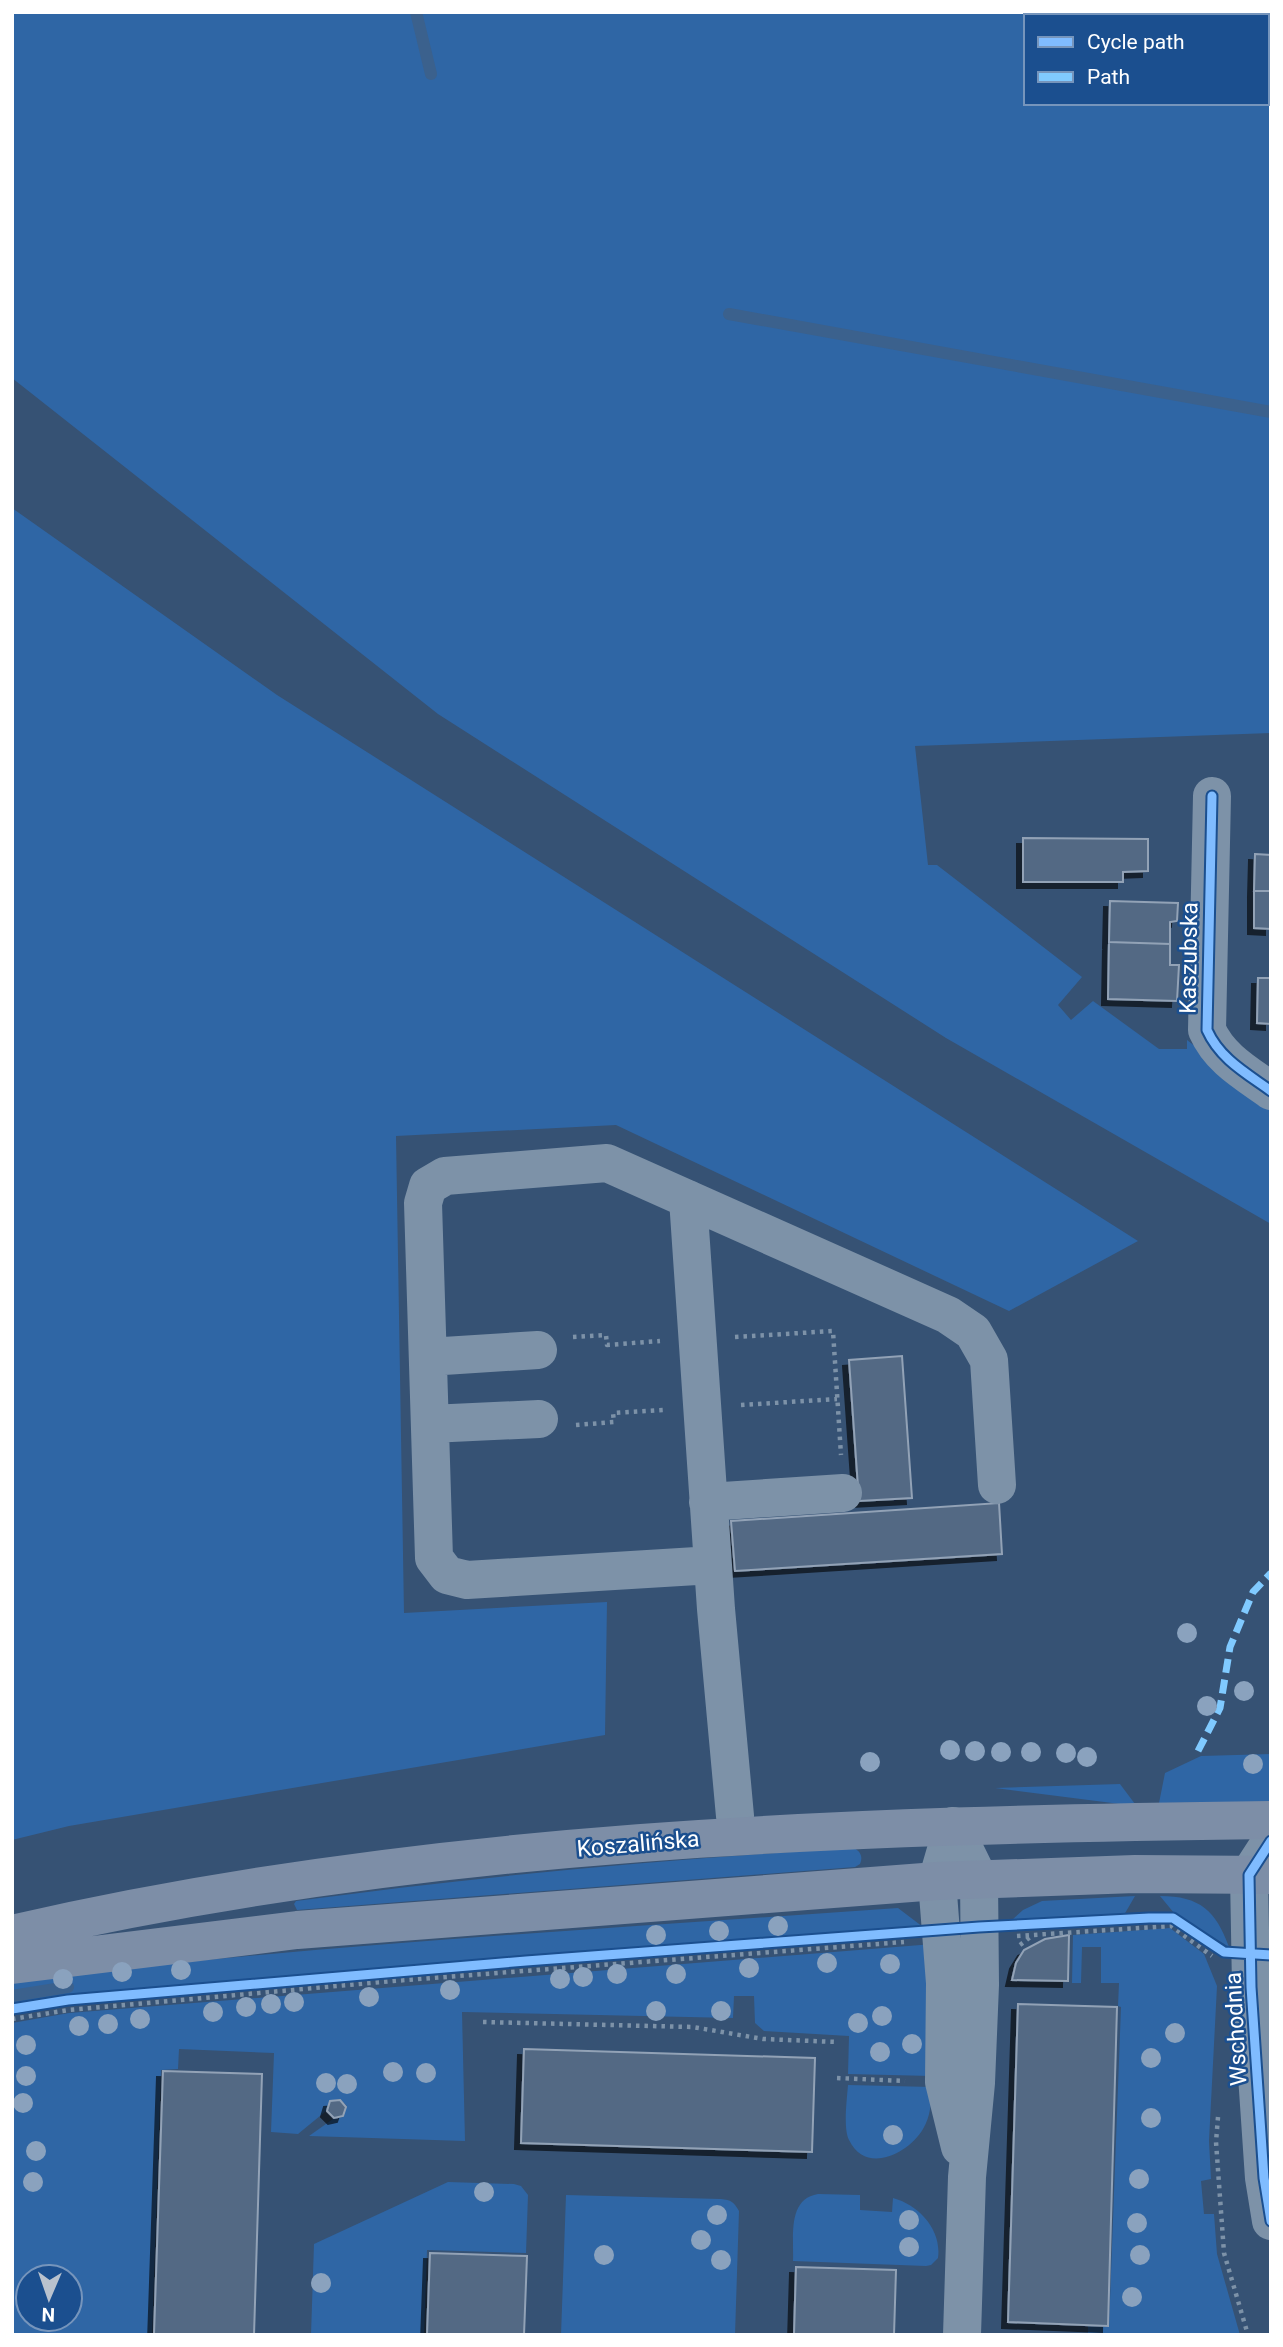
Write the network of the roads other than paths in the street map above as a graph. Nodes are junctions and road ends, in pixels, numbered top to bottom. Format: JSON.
{"nodes":[{"id":1,"x":1212,"y":796,"type":"dead end"},
{"id":2,"x":1271,"y":1091,"type":"edge"},
{"id":3,"x":688,"y":1199,"type":"junction"},
{"id":4,"x":538,"y":1350,"type":"dead end"},
{"id":5,"x":428,"y":1357,"type":"junction"},
{"id":6,"x":540,"y":1419,"type":"dead end"},
{"id":7,"x":430,"y":1424,"type":"junction"},
{"id":8,"x":997,"y":1485,"type":"dead end"},
{"id":9,"x":843,"y":1493,"type":"dead end"},
{"id":10,"x":708,"y":1502,"type":"junction"},
{"id":11,"x":713,"y":1565,"type":"junction"},
{"id":12,"x":735,"y":1816,"type":"dead end"},
{"id":13,"x":1271,"y":1820,"type":"edge"},
{"id":14,"x":953,"y":1826,"type":"junction"},
{"id":15,"x":1271,"y":1841,"type":"edge"},
{"id":16,"x":1260,"y":1875,"type":"edge"},
{"id":17,"x":979,"y":1879,"type":"junction"},
{"id":18,"x":937,"y":1881,"type":"junction"},
{"id":19,"x":12,"y":1934,"type":"edge"},
{"id":20,"x":12,"y":1965,"type":"edge"},
{"id":21,"x":963,"y":1984,"type":"junction"},
{"id":22,"x":1271,"y":2221,"type":"edge"},
{"id":23,"x":962,"y":2335,"type":"edge"}],
"edges":[{"from":1,"to":2,"type":"street","name":"Kaszubska"},
{"from":3,"to":5,"type":"street"},
{"from":3,"to":8,"type":"street"},
{"from":3,"to":10,"type":"street"},
{"from":4,"to":5,"type":"street"},
{"from":5,"to":7,"type":"street"},
{"from":6,"to":7,"type":"street"},
{"from":7,"to":11,"type":"street"},
{"from":9,"to":10,"type":"street"},
{"from":10,"to":11,"type":"street"},
{"from":11,"to":12,"type":"street"},
{"from":13,"to":14,"type":"main road","name":"Koszalińska"},
{"from":14,"to":17,"type":"street"},
{"from":14,"to":18,"type":"street"},
{"from":14,"to":19,"type":"main road","name":"Koszalińska"},
{"from":15,"to":16,"type":"street"},
{"from":16,"to":17,"type":"main road"},
{"from":16,"to":22,"type":"street","name":"Wschodnia"},
{"from":17,"to":18,"type":"main road"},
{"from":17,"to":21,"type":"street"},
{"from":18,"to":20,"type":"main road"},
{"from":18,"to":21,"type":"street"},
{"from":21,"to":23,"type":"street"}]}
